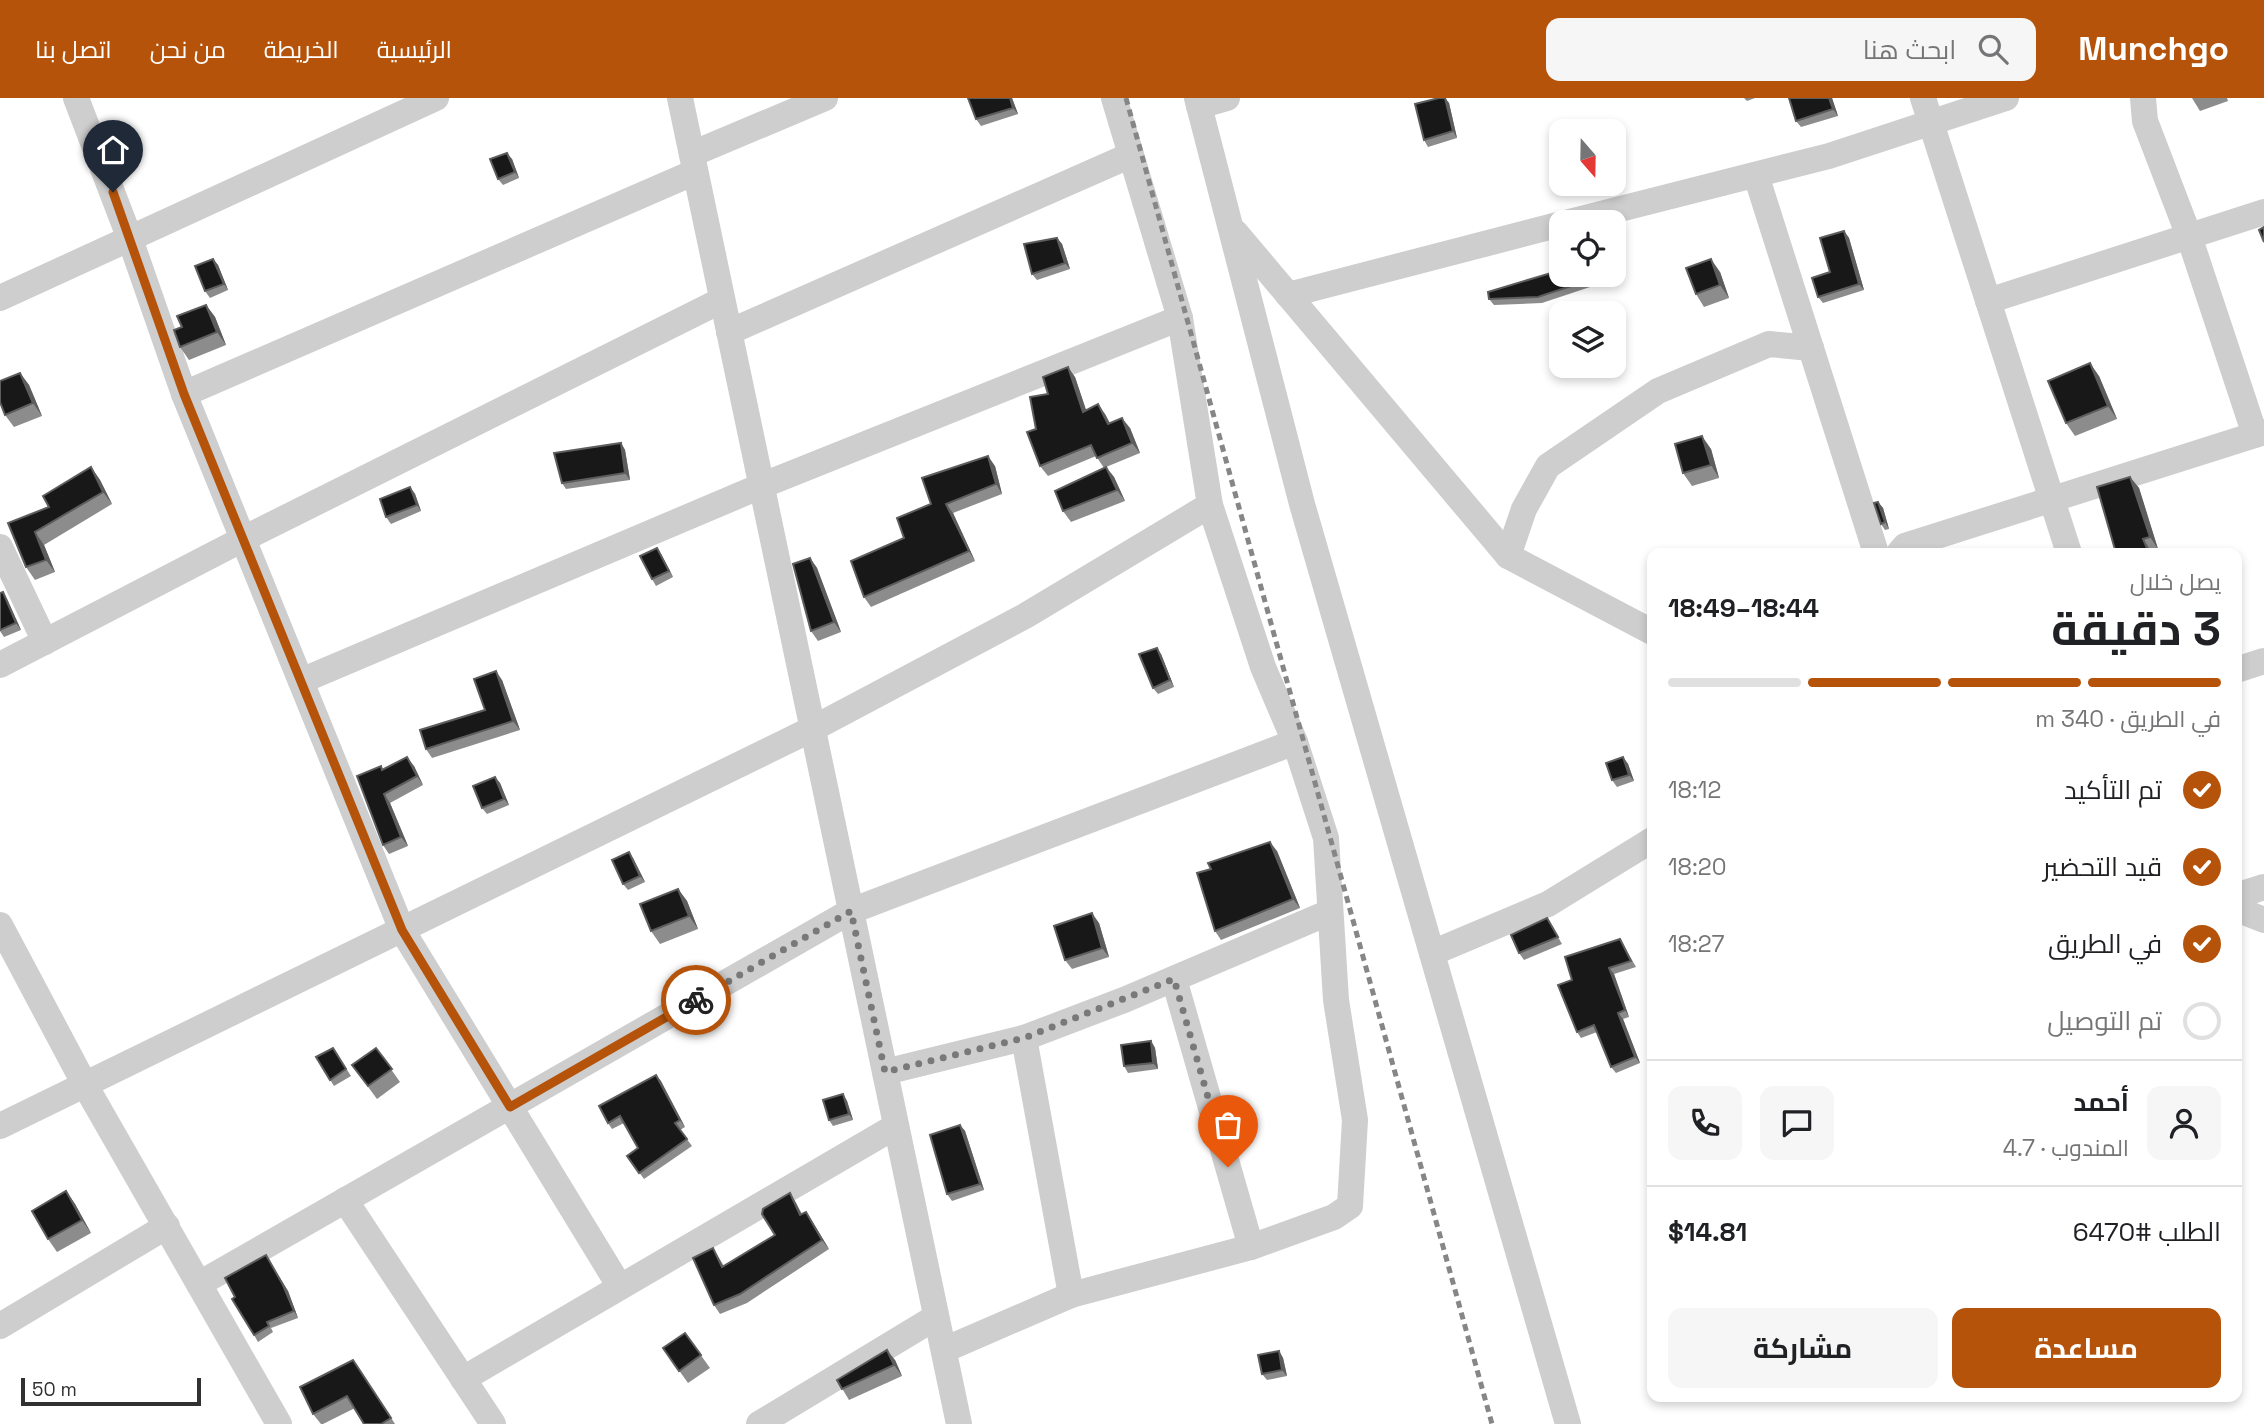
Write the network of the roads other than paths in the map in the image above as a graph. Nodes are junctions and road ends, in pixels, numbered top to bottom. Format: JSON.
{"nodes":[{"id":1,"x":76,"y":98,"type":"edge"},
{"id":2,"x":436,"y":98,"type":"edge"},
{"id":3,"x":680,"y":98,"type":"edge"},
{"id":4,"x":825,"y":98,"type":"edge"},
{"id":5,"x":1114,"y":98,"type":"edge"},
{"id":6,"x":1227,"y":98,"type":"edge"},
{"id":7,"x":2006,"y":98,"type":"edge"},
{"id":8,"x":2143,"y":98,"type":"edge"},
{"id":9,"x":1198,"y":102,"type":"edge"},
{"id":10,"x":1927,"y":110,"type":"edge"},
{"id":11,"x":1131,"y":155,"type":"junction"},
{"id":12,"x":693,"y":163,"type":"junction"},
{"id":13,"x":1756,"y":175,"type":"junction"},
{"id":14,"x":1617,"y":210,"type":"edge"},
{"id":15,"x":2264,"y":212,"type":"edge"},
{"id":16,"x":1230,"y":227,"type":"junction"},
{"id":17,"x":1549,"y":227,"type":"edge"},
{"id":18,"x":2189,"y":236,"type":"junction"},
{"id":19,"x":130,"y":239,"type":"junction"},
{"id":20,"x":1288,"y":295,"type":"junction"},
{"id":21,"x":0,"y":298,"type":"edge"},
{"id":22,"x":722,"y":300,"type":"junction"},
{"id":23,"x":1988,"y":301,"type":"junction"},
{"id":24,"x":1180,"y":318,"type":"junction"},
{"id":25,"x":729,"y":332,"type":"junction"},
{"id":26,"x":1811,"y":348,"type":"junction"},
{"id":27,"x":184,"y":394,"type":"junction"},
{"id":28,"x":2259,"y":434,"type":"edge"},
{"id":29,"x":761,"y":486,"type":"junction"},
{"id":30,"x":2052,"y":501,"type":"junction"},
{"id":31,"x":1210,"y":505,"type":"junction"},
{"id":32,"x":243,"y":539,"type":"junction"},
{"id":33,"x":0,"y":547,"type":"edge"},
{"id":34,"x":1874,"y":548,"type":"edge"},
{"id":35,"x":1903,"y":548,"type":"edge"},
{"id":36,"x":2067,"y":548,"type":"edge"},
{"id":37,"x":1508,"y":556,"type":"junction"},
{"id":38,"x":1647,"y":629,"type":"edge"},
{"id":39,"x":45,"y":642,"type":"junction"},
{"id":40,"x":2264,"y":661,"type":"edge"},
{"id":41,"x":0,"y":665,"type":"edge"},
{"id":42,"x":2242,"y":668,"type":"edge"},
{"id":43,"x":301,"y":681,"type":"junction"},
{"id":44,"x":814,"y":729,"type":"junction"},
{"id":45,"x":1295,"y":742,"type":"junction"},
{"id":46,"x":1647,"y":843,"type":"edge"},
{"id":47,"x":2264,"y":887,"type":"edge"},
{"id":48,"x":2242,"y":894,"type":"edge"},
{"id":49,"x":851,"y":911,"type":"junction"},
{"id":50,"x":2242,"y":911,"type":"edge"},
{"id":51,"x":1330,"y":912,"type":"junction"},
{"id":52,"x":2264,"y":920,"type":"edge"},
{"id":53,"x":0,"y":925,"type":"edge"},
{"id":54,"x":402,"y":930,"type":"junction"},
{"id":55,"x":1432,"y":953,"type":"junction"},
{"id":56,"x":1174,"y":979,"type":"junction"},
{"id":57,"x":1024,"y":1038,"type":"junction"},
{"id":58,"x":885,"y":1072,"type":"junction"},
{"id":59,"x":85,"y":1085,"type":"junction"},
{"id":60,"x":510,"y":1107,"type":"junction"},
{"id":61,"x":896,"y":1125,"type":"junction"},
{"id":62,"x":0,"y":1126,"type":"edge"},
{"id":63,"x":345,"y":1200,"type":"junction"},
{"id":64,"x":167,"y":1226,"type":"junction"},
{"id":65,"x":1251,"y":1247,"type":"junction"},
{"id":66,"x":199,"y":1284,"type":"junction"},
{"id":67,"x":620,"y":1287,"type":"junction"},
{"id":68,"x":1071,"y":1295,"type":"junction"},
{"id":69,"x":936,"y":1317,"type":"junction"},
{"id":70,"x":0,"y":1326,"type":"edge"},
{"id":71,"x":944,"y":1350,"type":"junction"},
{"id":72,"x":463,"y":1379,"type":"junction"},
{"id":73,"x":268,"y":1420,"type":"edge"},
{"id":74,"x":493,"y":1424,"type":"edge"},
{"id":75,"x":759,"y":1424,"type":"edge"},
{"id":76,"x":959,"y":1424,"type":"edge"},
{"id":77,"x":1568,"y":1424,"type":"edge"}],
"edges":[{"from":1,"to":19,"type":"street"},
{"from":2,"to":19,"type":"street"},
{"from":3,"to":12,"type":"street"},
{"from":4,"to":12,"type":"street"},
{"from":5,"to":11,"type":"street"},
{"from":6,"to":9,"type":"street"},
{"from":7,"to":10,"type":"street"},
{"from":8,"to":18,"type":"street"},
{"from":9,"to":16,"type":"street"},
{"from":10,"to":13,"type":"street"},
{"from":10,"to":23,"type":"street"},
{"from":11,"to":24,"type":"street"},
{"from":11,"to":25,"type":"street"},
{"from":12,"to":22,"type":"street"},
{"from":12,"to":27,"type":"street"},
{"from":13,"to":14,"type":"street"},
{"from":13,"to":26,"type":"street"},
{"from":15,"to":18,"type":"street"},
{"from":16,"to":20,"type":"street"},
{"from":16,"to":55,"type":"street"},
{"from":17,"to":20,"type":"street"},
{"from":18,"to":23,"type":"street"},
{"from":18,"to":28,"type":"street"},
{"from":19,"to":21,"type":"street"},
{"from":19,"to":27,"type":"street"},
{"from":20,"to":37,"type":"street"},
{"from":22,"to":25,"type":"street"},
{"from":22,"to":32,"type":"street"},
{"from":23,"to":30,"type":"street"},
{"from":24,"to":29,"type":"street"},
{"from":24,"to":31,"type":"street"},
{"from":25,"to":29,"type":"street"},
{"from":26,"to":34,"type":"street"},
{"from":26,"to":37,"type":"street"},
{"from":27,"to":32,"type":"street"},
{"from":28,"to":30,"type":"street"},
{"from":29,"to":43,"type":"street"},
{"from":29,"to":44,"type":"street"},
{"from":30,"to":35,"type":"street"},
{"from":30,"to":36,"type":"street"},
{"from":31,"to":44,"type":"street"},
{"from":31,"to":45,"type":"street"},
{"from":32,"to":39,"type":"street"},
{"from":32,"to":43,"type":"street"},
{"from":33,"to":39,"type":"street"},
{"from":37,"to":38,"type":"street"},
{"from":39,"to":41,"type":"street"},
{"from":40,"to":42,"type":"street"},
{"from":43,"to":54,"type":"street"},
{"from":44,"to":49,"type":"street"},
{"from":44,"to":54,"type":"street"},
{"from":45,"to":49,"type":"street"},
{"from":45,"to":51,"type":"street"},
{"from":46,"to":55,"type":"street"},
{"from":47,"to":48,"type":"street"},
{"from":49,"to":58,"type":"street"},
{"from":49,"to":60,"type":"street"},
{"from":50,"to":52,"type":"street"},
{"from":51,"to":56,"type":"street"},
{"from":51,"to":65,"type":"street"},
{"from":53,"to":59,"type":"street"},
{"from":54,"to":59,"type":"street"},
{"from":54,"to":60,"type":"street"},
{"from":55,"to":77,"type":"street"},
{"from":56,"to":57,"type":"street"},
{"from":56,"to":65,"type":"street"},
{"from":57,"to":58,"type":"street"},
{"from":57,"to":68,"type":"street"},
{"from":58,"to":61,"type":"street"},
{"from":59,"to":62,"type":"street"},
{"from":59,"to":64,"type":"street"},
{"from":60,"to":63,"type":"street"},
{"from":60,"to":67,"type":"street"},
{"from":61,"to":67,"type":"street"},
{"from":61,"to":69,"type":"street"},
{"from":63,"to":66,"type":"street"},
{"from":63,"to":72,"type":"street"},
{"from":64,"to":66,"type":"street"},
{"from":64,"to":70,"type":"street"},
{"from":65,"to":68,"type":"street"},
{"from":66,"to":73,"type":"street"},
{"from":67,"to":72,"type":"street"},
{"from":68,"to":71,"type":"street"},
{"from":69,"to":71,"type":"street"},
{"from":69,"to":75,"type":"street"},
{"from":71,"to":76,"type":"street"},
{"from":72,"to":74,"type":"street"}]}
